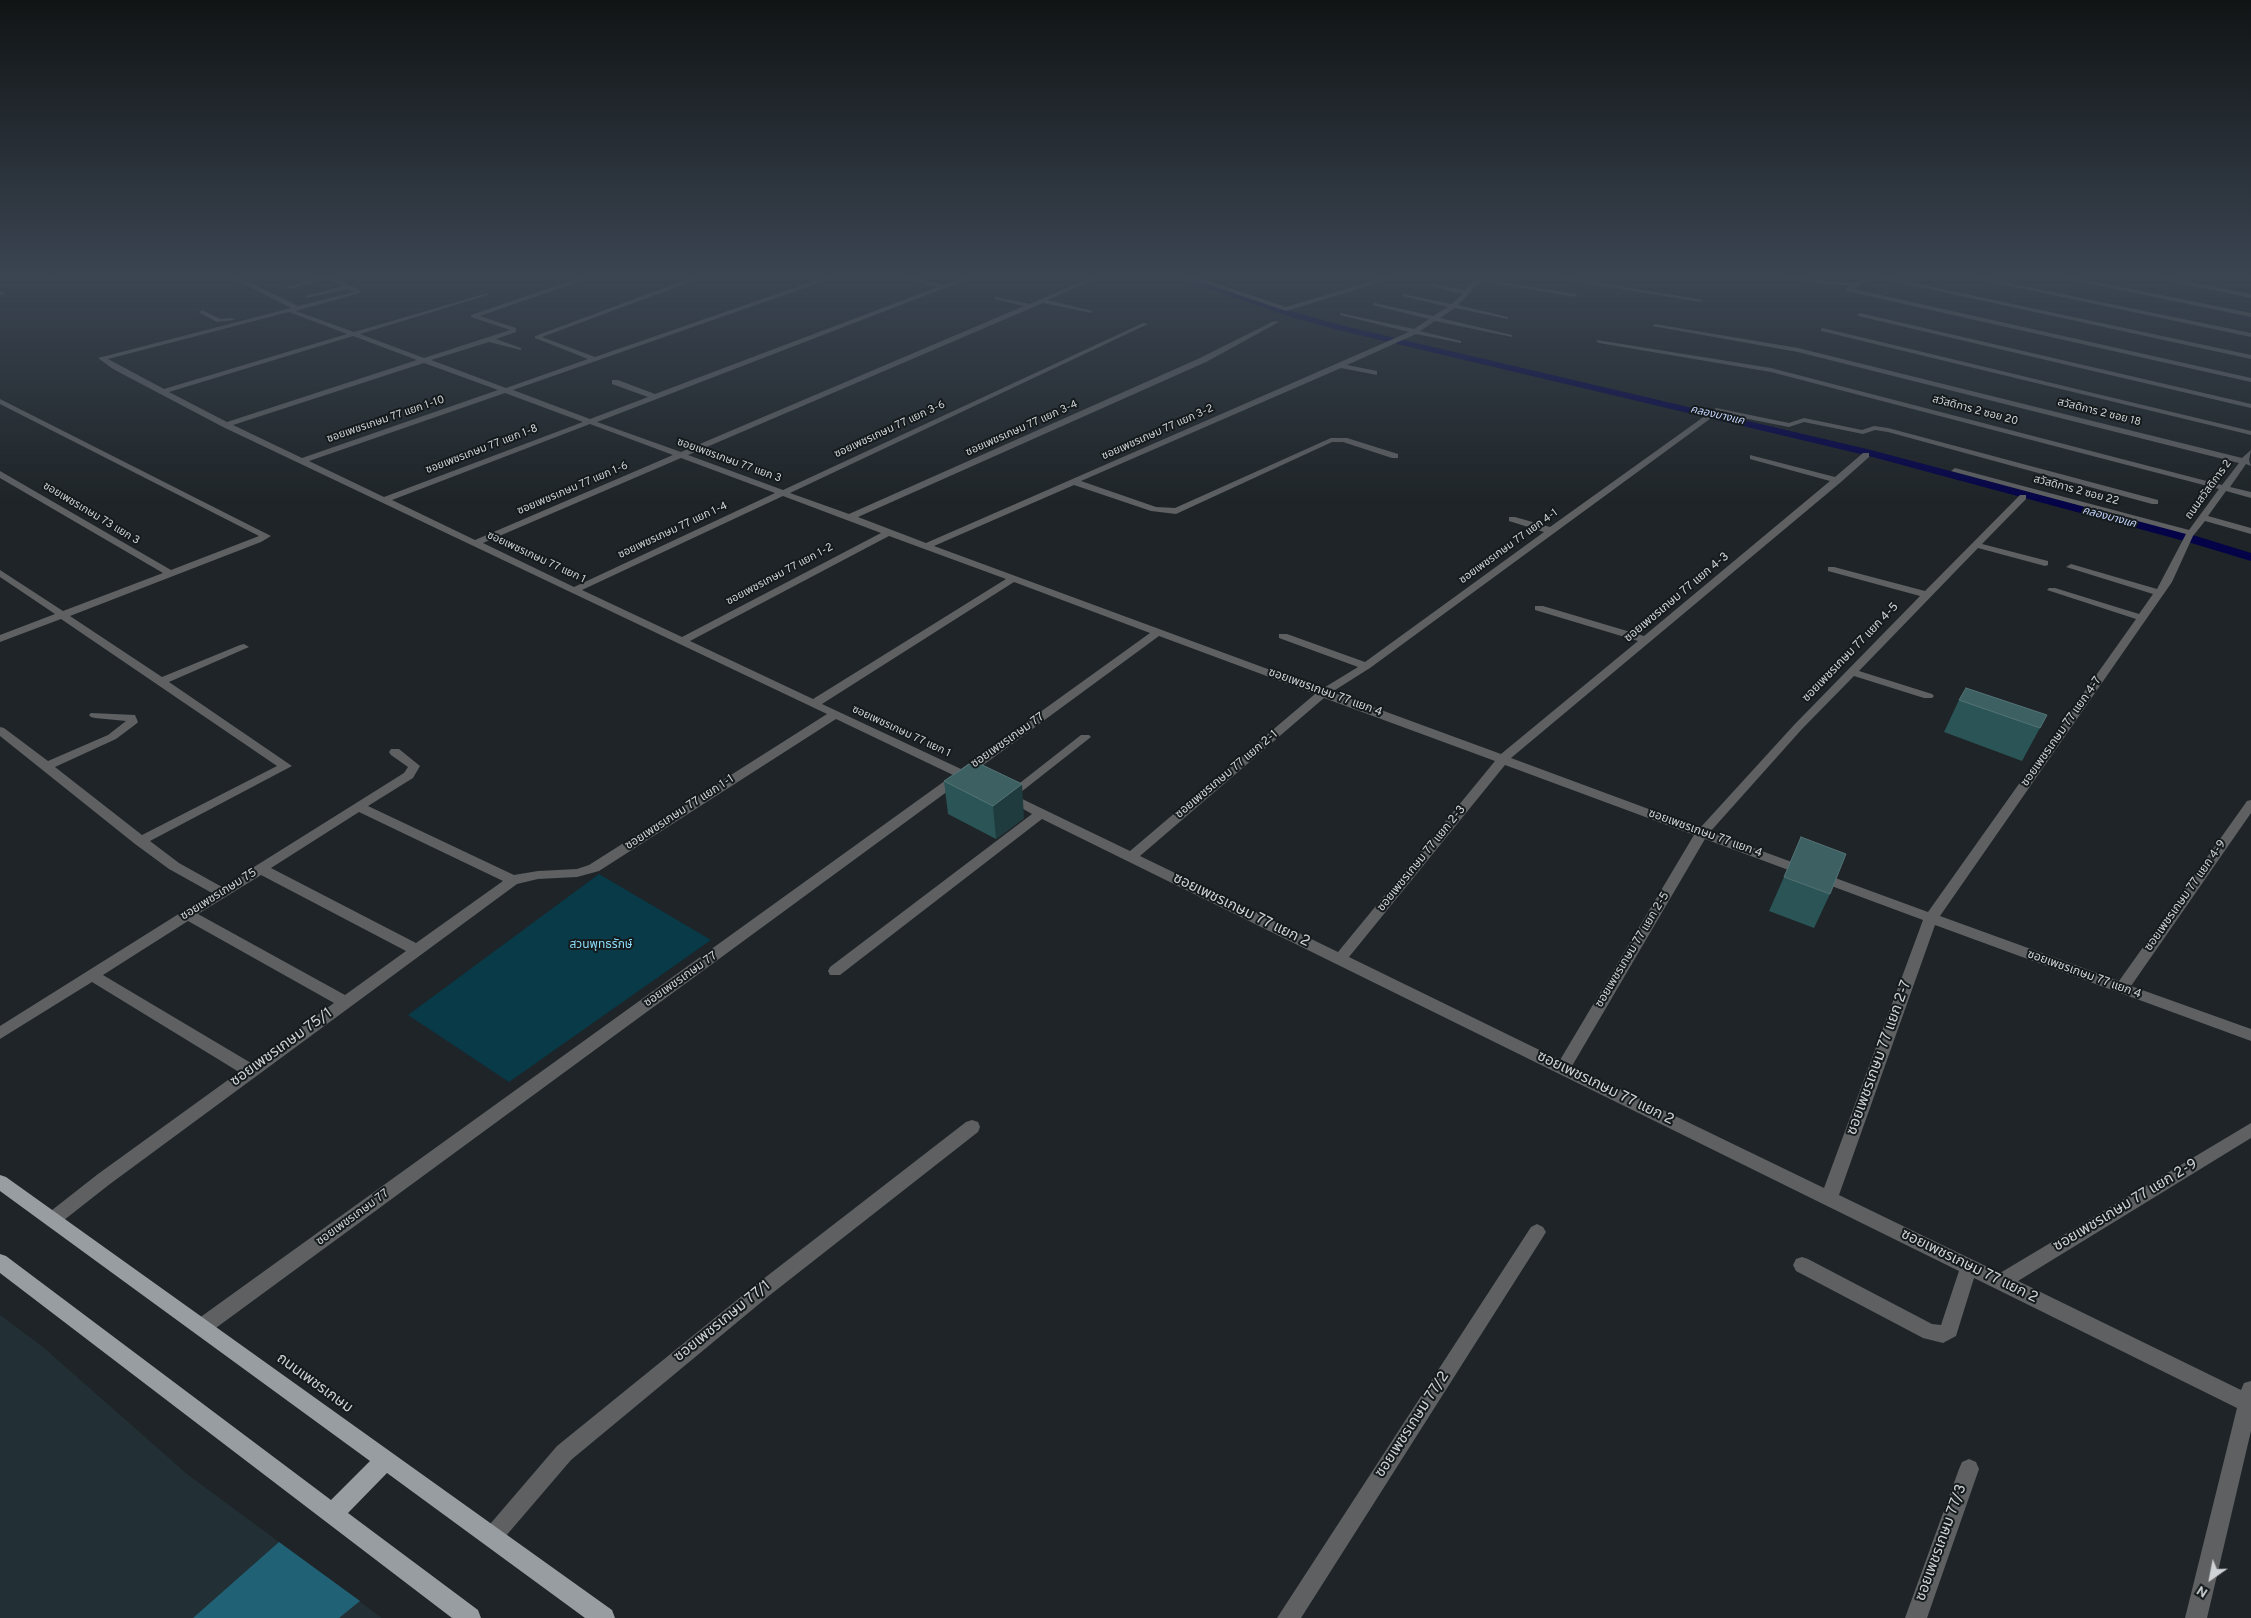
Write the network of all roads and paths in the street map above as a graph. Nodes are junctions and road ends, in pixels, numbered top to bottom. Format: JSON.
{"nodes":[{"id":1,"x":120,"y":354,"type":"edge"},
{"id":2,"x":291,"y":354,"type":"edge"},
{"id":3,"x":403,"y":354,"type":"edge"},
{"id":4,"x":445,"y":354,"type":"edge"},
{"id":5,"x":579,"y":354,"type":"edge"},
{"id":6,"x":615,"y":354,"type":"edge"},
{"id":7,"x":768,"y":354,"type":"edge"},
{"id":8,"x":921,"y":354,"type":"edge"},
{"id":9,"x":1081,"y":354,"type":"edge"},
{"id":10,"x":1215,"y":354,"type":"edge"},
{"id":11,"x":1368,"y":354,"type":"edge"},
{"id":12,"x":1669,"y":354,"type":"edge"},
{"id":13,"x":1812,"y":354,"type":"edge"},
{"id":14,"x":1921,"y":354,"type":"edge"},
{"id":15,"x":2025,"y":354,"type":"edge"},
{"id":16,"x":2135,"y":354,"type":"edge"},
{"id":17,"x":2235,"y":354,"type":"edge"},
{"id":18,"x":2251,"y":357,"type":"edge"},
{"id":19,"x":596,"y":360,"type":"junction"},
{"id":20,"x":423,"y":361,"type":"junction"},
{"id":21,"x":1339,"y":366,"type":"junction"},
{"id":22,"x":1374,"y":373,"type":"dead end"},
{"id":23,"x":2251,"y":380,"type":"edge"},
{"id":24,"x":615,"y":382,"type":"dead end"},
{"id":25,"x":505,"y":391,"type":"junction"},
{"id":26,"x":162,"y":392,"type":"junction"},
{"id":27,"x":655,"y":396,"type":"junction"},
{"id":28,"x":0,"y":401,"type":"edge"},
{"id":29,"x":2251,"y":406,"type":"edge"},
{"id":30,"x":589,"y":422,"type":"junction"},
{"id":31,"x":226,"y":425,"type":"junction"},
{"id":32,"x":2251,"y":433,"type":"edge"},
{"id":33,"x":2251,"y":452,"type":"edge"},
{"id":34,"x":1866,"y":455,"type":"dead end"},
{"id":35,"x":680,"y":456,"type":"junction"},
{"id":36,"x":1395,"y":456,"type":"dead end"},
{"id":37,"x":1753,"y":457,"type":"dead end"},
{"id":38,"x":302,"y":461,"type":"junction"},
{"id":39,"x":2248,"y":462,"type":"edge"},
{"id":40,"x":1955,"y":471,"type":"dead end"},
{"id":41,"x":0,"y":474,"type":"edge"},
{"id":42,"x":1838,"y":480,"type":"junction"},
{"id":43,"x":1074,"y":482,"type":"junction"},
{"id":44,"x":2035,"y":485,"type":"junction"},
{"id":45,"x":2224,"y":488,"type":"junction"},
{"id":46,"x":780,"y":493,"type":"junction"},
{"id":47,"x":2251,"y":496,"type":"edge"},
{"id":48,"x":384,"y":500,"type":"junction"},
{"id":49,"x":2155,"y":502,"type":"dead end"},
{"id":50,"x":849,"y":518,"type":"junction"},
{"id":51,"x":2204,"y":518,"type":"junction"},
{"id":52,"x":1512,"y":519,"type":"dead end"},
{"id":53,"x":2251,"y":530,"type":"edge"},
{"id":54,"x":1552,"y":531,"type":"junction"},
{"id":55,"x":889,"y":532,"type":"junction"},
{"id":56,"x":2188,"y":537,"type":"junction"},
{"id":57,"x":476,"y":543,"type":"junction"},
{"id":58,"x":1976,"y":545,"type":"junction"},
{"id":59,"x":926,"y":546,"type":"junction"},
{"id":60,"x":2045,"y":564,"type":"dead end"},
{"id":61,"x":2071,"y":568,"type":"dead end"},
{"id":62,"x":1831,"y":569,"type":"dead end"},
{"id":63,"x":0,"y":573,"type":"edge"},
{"id":64,"x":171,"y":574,"type":"junction"},
{"id":65,"x":1014,"y":578,"type":"junction"},
{"id":66,"x":575,"y":590,"type":"junction"},
{"id":67,"x":2052,"y":590,"type":"dead end"},
{"id":68,"x":2159,"y":593,"type":"junction"},
{"id":69,"x":1928,"y":595,"type":"junction"},
{"id":70,"x":1539,"y":608,"type":"dead end"},
{"id":71,"x":63,"y":615,"type":"junction"},
{"id":72,"x":2142,"y":618,"type":"junction"},
{"id":73,"x":1158,"y":632,"type":"junction"},
{"id":74,"x":1284,"y":636,"type":"dead end"},
{"id":75,"x":0,"y":639,"type":"edge"},
{"id":76,"x":1646,"y":640,"type":"junction"},
{"id":77,"x":683,"y":641,"type":"junction"},
{"id":78,"x":244,"y":647,"type":"dead end"},
{"id":79,"x":1366,"y":666,"type":"junction"},
{"id":80,"x":1852,"y":672,"type":"junction"},
{"id":81,"x":160,"y":682,"type":"junction"},
{"id":82,"x":1323,"y":693,"type":"junction"},
{"id":83,"x":1928,"y":696,"type":"dead end"},
{"id":84,"x":814,"y":704,"type":"junction"},
{"id":85,"x":835,"y":714,"type":"junction"},
{"id":86,"x":95,"y":715,"type":"dead end"},
{"id":87,"x":0,"y":730,"type":"edge"},
{"id":88,"x":1085,"y":737,"type":"dead end"},
{"id":89,"x":395,"y":752,"type":"dead end"},
{"id":90,"x":1503,"y":759,"type":"junction"},
{"id":91,"x":47,"y":766,"type":"junction"},
{"id":92,"x":962,"y":774,"type":"junction"},
{"id":93,"x":996,"y":791,"type":"junction"},
{"id":94,"x":2251,"y":804,"type":"edge"},
{"id":95,"x":359,"y":807,"type":"junction"},
{"id":96,"x":1041,"y":813,"type":"junction"},
{"id":97,"x":1702,"y":833,"type":"junction"},
{"id":98,"x":140,"y":841,"type":"junction"},
{"id":99,"x":1131,"y":856,"type":"junction"},
{"id":100,"x":261,"y":869,"type":"junction"},
{"id":101,"x":513,"y":880,"type":"junction"},
{"id":102,"x":222,"y":893,"type":"junction"},
{"id":103,"x":188,"y":915,"type":"junction"},
{"id":104,"x":1931,"y":918,"type":"junction"},
{"id":105,"x":417,"y":950,"type":"junction"},
{"id":106,"x":1340,"y":959,"type":"junction"},
{"id":107,"x":835,"y":971,"type":"dead end"},
{"id":108,"x":92,"y":975,"type":"junction"},
{"id":109,"x":2122,"y":988,"type":"junction"},
{"id":110,"x":345,"y":1002,"type":"junction"},
{"id":111,"x":0,"y":1033,"type":"edge"},
{"id":112,"x":2251,"y":1035,"type":"edge"},
{"id":113,"x":1563,"y":1068,"type":"junction"},
{"id":114,"x":251,"y":1071,"type":"junction"},
{"id":115,"x":972,"y":1127,"type":"dead end"},
{"id":116,"x":2251,"y":1130,"type":"edge"},
{"id":117,"x":0,"y":1182,"type":"edge"},
{"id":118,"x":1829,"y":1198,"type":"junction"},
{"id":119,"x":53,"y":1219,"type":"junction"},
{"id":120,"x":1537,"y":1232,"type":"dead end"},
{"id":121,"x":0,"y":1262,"type":"edge"},
{"id":122,"x":1802,"y":1265,"type":"dead end"},
{"id":123,"x":1969,"y":1267,"type":"junction"},
{"id":124,"x":2001,"y":1282,"type":"junction"},
{"id":125,"x":202,"y":1327,"type":"junction"},
{"id":126,"x":2249,"y":1396,"type":"edge"},
{"id":127,"x":386,"y":1460,"type":"junction"},
{"id":128,"x":1969,"y":1469,"type":"dead end"},
{"id":129,"x":332,"y":1514,"type":"junction"},
{"id":130,"x":492,"y":1537,"type":"junction"},
{"id":131,"x":470,"y":1618,"type":"edge"},
{"id":132,"x":604,"y":1618,"type":"edge"},
{"id":133,"x":1288,"y":1618,"type":"edge"},
{"id":134,"x":1916,"y":1618,"type":"edge"},
{"id":135,"x":2196,"y":1618,"type":"edge"}],
"edges":[{"from":1,"to":26,"type":"street","name":"ซอยเพชรเกษม 77 แยก 1"},
{"from":2,"to":26,"type":"street"},
{"from":3,"to":20,"type":"street","name":"ซอยเพชรเกษม 77 แยก 3"},
{"from":4,"to":20,"type":"street"},
{"from":5,"to":19,"type":"street"},
{"from":6,"to":19,"type":"street","name":"ซอยเพชรเกษม 77 แยก 1-10"},
{"from":7,"to":27,"type":"street","name":"ซอยเพชรเกษม 77 แยก 1-8"},
{"from":8,"to":35,"type":"street","name":"ซอยเพชรเกษม 77 แยก 1-6"},
{"from":9,"to":46,"type":"street","name":"ซอยเพชรเกษม 77 แยก 3-6"},
{"from":10,"to":50,"type":"street","name":"ซอยเพชรเกษม 77 แยก 3-4"},
{"from":11,"to":21,"type":"street","name":"ซอยเพชรเกษม 77 แยก 3-2"},
{"from":12,"to":45,"type":"street","name":"สวัสดิการ 2 ซอย 20"},
{"from":13,"to":39,"type":"street","name":"สวัสดิการ 2 ซอย 18"},
{"from":14,"to":32,"type":"street"},
{"from":15,"to":29,"type":"street"},
{"from":16,"to":23,"type":"street"},
{"from":17,"to":18,"type":"street"},
{"from":19,"to":25,"type":"street","name":"ซอยเพชรเกษม 77 แยก 1-10"},
{"from":20,"to":25,"type":"street","name":"ซอยเพชรเกษม 77 แยก 3"},
{"from":20,"to":31,"type":"street"},
{"from":21,"to":22,"type":"street"},
{"from":21,"to":43,"type":"street","name":"ซอยเพชรเกษม 77 แยก 3-2"},
{"from":24,"to":27,"type":"street"},
{"from":25,"to":30,"type":"street","name":"ซอยเพชรเกษม 77 แยก 3"},
{"from":25,"to":38,"type":"street","name":"ซอยเพชรเกษม 77 แยก 1-10"},
{"from":26,"to":31,"type":"street","name":"ซอยเพชรเกษม 77 แยก 1"},
{"from":27,"to":30,"type":"street","name":"ซอยเพชรเกษม 77 แยก 1-8"},
{"from":28,"to":64,"type":"street"},
{"from":30,"to":35,"type":"street","name":"ซอยเพชรเกษม 77 แยก 3"},
{"from":30,"to":48,"type":"street","name":"ซอยเพชรเกษม 77 แยก 1-8"},
{"from":31,"to":38,"type":"street","name":"ซอยเพชรเกษม 77 แยก 1"},
{"from":33,"to":39,"type":"street","name":"ถนนสวัสดิการ 2"},
{"from":34,"to":42,"type":"street","name":"ซอยเพชรเกษม 77 แยก 4-3"},
{"from":35,"to":46,"type":"street","name":"ซอยเพชรเกษม 77 แยก 3"},
{"from":35,"to":57,"type":"street","name":"ซอยเพชรเกษม 77 แยก 1-6"},
{"from":36,"to":43,"type":"street"},
{"from":37,"to":42,"type":"street"},
{"from":38,"to":48,"type":"street","name":"ซอยเพชรเกษม 77 แยก 1"},
{"from":39,"to":45,"type":"street","name":"ถนนสวัสดิการ 2"},
{"from":40,"to":44,"type":"street","name":"สวัสดิการ 2 ซอย 22"},
{"from":41,"to":64,"type":"street","name":"ซอยเพชรเกษม 73 แยก 3"},
{"from":42,"to":76,"type":"street","name":"ซอยเพชรเกษม 77 แยก 4-3"},
{"from":43,"to":59,"type":"street","name":"ซอยเพชรเกษม 77 แยก 3-2"},
{"from":44,"to":49,"type":"street"},
{"from":44,"to":54,"type":"street","name":"ซอยเพชรเกษม 77 แยก 4-1"},
{"from":44,"to":56,"type":"street","name":"สวัสดิการ 2 ซอย 22"},
{"from":44,"to":58,"type":"street","name":"ซอยเพชรเกษม 77 แยก 4-5"},
{"from":45,"to":47,"type":"street","name":"สวัสดิการ 2 ซอย 20"},
{"from":45,"to":51,"type":"street","name":"ถนนสวัสดิการ 2"},
{"from":46,"to":50,"type":"street","name":"ซอยเพชรเกษม 77 แยก 3"},
{"from":46,"to":66,"type":"street","name":"ซอยเพชรเกษม 77 แยก 1-4"},
{"from":48,"to":57,"type":"street","name":"ซอยเพชรเกษม 77 แยก 1"},
{"from":50,"to":55,"type":"street","name":"ซอยเพชรเกษม 77 แยก 3"},
{"from":51,"to":53,"type":"street"},
{"from":51,"to":56,"type":"street","name":"ถนนสวัสดิการ 2"},
{"from":52,"to":54,"type":"street"},
{"from":54,"to":79,"type":"street","name":"ซอยเพชรเกษม 77 แยก 4-1"},
{"from":55,"to":59,"type":"street","name":"ซอยเพชรเกษม 77 แยก 3"},
{"from":55,"to":77,"type":"street","name":"ซอยเพชรเกษม 77 แยก 1-2"},
{"from":56,"to":68,"type":"street","name":"ซอยเพชรเกษม 77 แยก 4-7"},
{"from":57,"to":66,"type":"street","name":"ซอยเพชรเกษม 77 แยก 1"},
{"from":58,"to":60,"type":"street"},
{"from":58,"to":69,"type":"street","name":"ซอยเพชรเกษม 77 แยก 4-5"},
{"from":59,"to":65,"type":"street","name":"ซอยเพชรเกษม 77 แยก 3"},
{"from":61,"to":68,"type":"street"},
{"from":62,"to":69,"type":"street"},
{"from":63,"to":71,"type":"street"},
{"from":64,"to":71,"type":"street"},
{"from":65,"to":73,"type":"street","name":"ซอยเพชรเกษม 77 แยก 3"},
{"from":65,"to":84,"type":"street"},
{"from":66,"to":77,"type":"street","name":"ซอยเพชรเกษม 77 แยก 1"},
{"from":67,"to":72,"type":"street"},
{"from":68,"to":72,"type":"street","name":"ซอยเพชรเกษม 77 แยก 4-7"},
{"from":69,"to":80,"type":"street","name":"ซอยเพชรเกษม 77 แยก 4-5"},
{"from":70,"to":76,"type":"street"},
{"from":71,"to":75,"type":"street"},
{"from":71,"to":81,"type":"street"},
{"from":72,"to":104,"type":"street","name":"ซอยเพชรเกษม 77 แยก 4-7"},
{"from":73,"to":82,"type":"street","name":"ซอยเพชรเกษม 77 แยก 4"},
{"from":73,"to":92,"type":"street","name":"ซอยเพชรเกษม 77"},
{"from":74,"to":79,"type":"street"},
{"from":76,"to":90,"type":"street","name":"ซอยเพชรเกษม 77 แยก 4-3"},
{"from":77,"to":84,"type":"street","name":"ซอยเพชรเกษม 77 แยก 1"},
{"from":78,"to":81,"type":"street"},
{"from":79,"to":82,"type":"street","name":"ซอยเพชรเกษม 77 แยก 4-1"},
{"from":80,"to":83,"type":"street"},
{"from":80,"to":97,"type":"street","name":"ซอยเพชรเกษม 77 แยก 4-5"},
{"from":81,"to":98,"type":"street"},
{"from":82,"to":90,"type":"street","name":"ซอยเพชรเกษม 77 แยก 4"},
{"from":82,"to":99,"type":"street","name":"ซอยเพชรเกษม 77 แยก 2-1"},
{"from":84,"to":85,"type":"street","name":"ซอยเพชรเกษม 77 แยก 1"},
{"from":85,"to":92,"type":"street","name":"ซอยเพชรเกษม 77 แยก 1"},
{"from":85,"to":101,"type":"street","name":"ซอยเพชรเกษม 77 แยก 1-1"},
{"from":86,"to":91,"type":"street"},
{"from":87,"to":91,"type":"street"},
{"from":88,"to":93,"type":"street"},
{"from":89,"to":95,"type":"street","name":"ซอยเพชรเกษม 75"},
{"from":90,"to":97,"type":"street","name":"ซอยเพชรเกษม 77 แยก 4"},
{"from":90,"to":106,"type":"street","name":"ซอยเพชรเกษม 77 แยก 2-3"},
{"from":91,"to":98,"type":"street"},
{"from":92,"to":93,"type":"street","name":"ซอยเพชรเกษม 77 แยก 2"},
{"from":92,"to":125,"type":"street","name":"ซอยเพชรเกษม 77"},
{"from":93,"to":96,"type":"street","name":"ซอยเพชรเกษม 77 แยก 2"},
{"from":94,"to":109,"type":"street","name":"ซอยเพชรเกษม 77 แยก 4-9"},
{"from":95,"to":100,"type":"street","name":"ซอยเพชรเกษม 75"},
{"from":95,"to":101,"type":"street"},
{"from":96,"to":99,"type":"street","name":"ซอยเพชรเกษม 77 แยก 2"},
{"from":96,"to":107,"type":"street"},
{"from":97,"to":104,"type":"street","name":"ซอยเพชรเกษม 77 แยก 4"},
{"from":97,"to":113,"type":"street","name":"ซอยเพชรเกษม 77 แยก 2-5"},
{"from":98,"to":102,"type":"street"},
{"from":99,"to":106,"type":"street","name":"ซอยเพชรเกษม 77 แยก 2"},
{"from":100,"to":102,"type":"street","name":"ซอยเพชรเกษม 75"},
{"from":100,"to":105,"type":"street"},
{"from":101,"to":105,"type":"street","name":"ซอยเพชรเกษม 75/1"},
{"from":102,"to":103,"type":"street","name":"ซอยเพชรเกษม 75"},
{"from":103,"to":108,"type":"street","name":"ซอยเพชรเกษม 75"},
{"from":103,"to":110,"type":"street"},
{"from":104,"to":109,"type":"street","name":"ซอยเพชรเกษม 77 แยก 4"},
{"from":104,"to":118,"type":"street","name":"ซอยเพชรเกษม 77 แยก 2-7"},
{"from":105,"to":110,"type":"street","name":"ซอยเพชรเกษม 75/1"},
{"from":106,"to":113,"type":"street","name":"ซอยเพชรเกษม 77 แยก 2"},
{"from":108,"to":111,"type":"street","name":"ซอยเพชรเกษม 75"},
{"from":108,"to":114,"type":"street"},
{"from":109,"to":112,"type":"street","name":"ซอยเพชรเกษม 77 แยก 4"},
{"from":110,"to":114,"type":"street","name":"ซอยเพชรเกษม 75/1"},
{"from":113,"to":118,"type":"street","name":"ซอยเพชรเกษม 77 แยก 2"},
{"from":114,"to":119,"type":"street","name":"ซอยเพชรเกษม 75/1"},
{"from":115,"to":130,"type":"street","name":"ซอยเพชรเกษม 77/1"},
{"from":116,"to":124,"type":"street","name":"ซอยเพชรเกษม 77 แยก 2-9"},
{"from":117,"to":119,"type":"main road","name":"ถนนเพชรเกษม"},
{"from":118,"to":123,"type":"street","name":"ซอยเพชรเกษม 77 แยก 2"},
{"from":119,"to":125,"type":"main road","name":"ถนนเพชรเกษม"},
{"from":120,"to":133,"type":"street","name":"ซอยเพชรเกษม 77/2"},
{"from":121,"to":129,"type":"main road"},
{"from":122,"to":123,"type":"street"},
{"from":123,"to":124,"type":"street","name":"ซอยเพชรเกษม 77 แยก 2"},
{"from":124,"to":126,"type":"street","name":"ซอยเพชรเกษม 77 แยก 2"},
{"from":125,"to":127,"type":"main road","name":"ถนนเพชรเกษม"},
{"from":126,"to":135,"type":"street"},
{"from":127,"to":129,"type":"main road"},
{"from":127,"to":130,"type":"main road","name":"ถนนเพชรเกษม"},
{"from":128,"to":134,"type":"street","name":"ซอยเพชรเกษม 77/3"},
{"from":129,"to":131,"type":"main road"},
{"from":130,"to":132,"type":"main road","name":"ถนนเพชรเกษม"}]}
